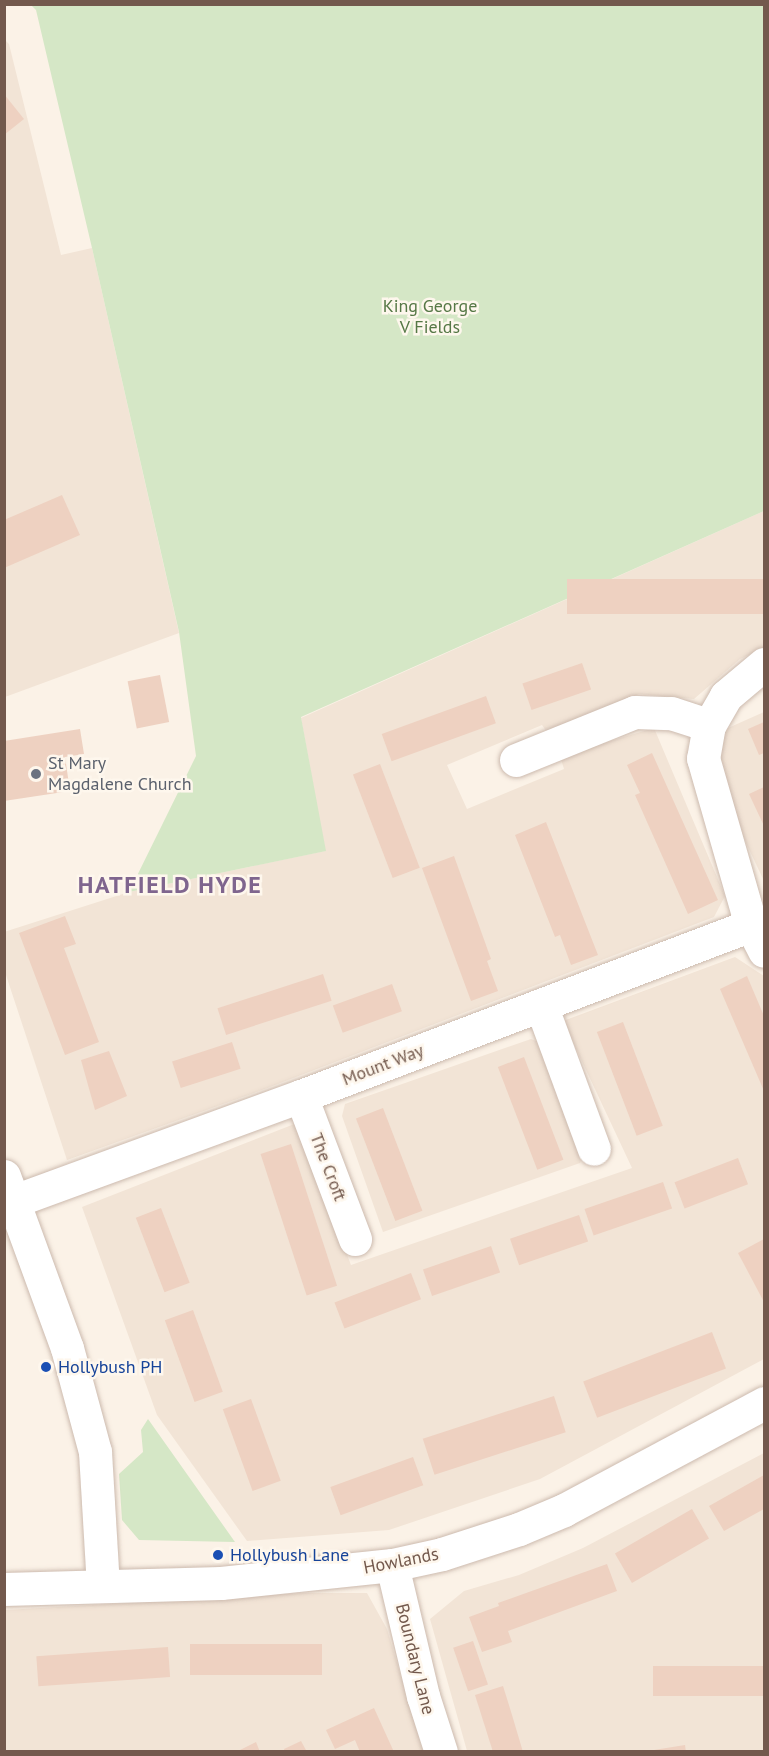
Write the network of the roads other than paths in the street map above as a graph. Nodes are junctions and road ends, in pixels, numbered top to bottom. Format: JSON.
{"nodes":[{"id":1,"x":765,"y":664,"type":"edge"},
{"id":2,"x":709,"y":725,"type":"junction"},
{"id":3,"x":516,"y":760,"type":"dead end"},
{"id":4,"x":758,"y":938,"type":"edge"},
{"id":5,"x":541,"y":1005,"type":"junction"},
{"id":6,"x":301,"y":1096,"type":"junction"},
{"id":7,"x":594,"y":1149,"type":"dead end"},
{"id":8,"x":9,"y":1189,"type":"edge"},
{"id":9,"x":355,"y":1239,"type":"dead end"},
{"id":10,"x":765,"y":1403,"type":"edge"},
{"id":11,"x":392,"y":1565,"type":"junction"},
{"id":12,"x":103,"y":1585,"type":"junction"},
{"id":13,"x":4,"y":1589,"type":"edge"},
{"id":14,"x":441,"y":1752,"type":"edge"}],
"edges":[{"from":1,"to":2,"type":"street","name":"Mount Way"},
{"from":2,"to":3,"type":"street"},
{"from":2,"to":4,"type":"street","name":"Mount Way"},
{"from":4,"to":5,"type":"street","name":"Mount Way"},
{"from":5,"to":6,"type":"street","name":"Mount Way"},
{"from":5,"to":7,"type":"street"},
{"from":6,"to":8,"type":"street","name":"Mount Way"},
{"from":6,"to":9,"type":"street","name":"The Croft"},
{"from":8,"to":12,"type":"street"},
{"from":10,"to":11,"type":"street","name":"Howlands"},
{"from":11,"to":12,"type":"street","name":"Howlands"},
{"from":11,"to":14,"type":"street","name":"Boundary Lane"},
{"from":12,"to":13,"type":"street","name":"Howlands"}]}
